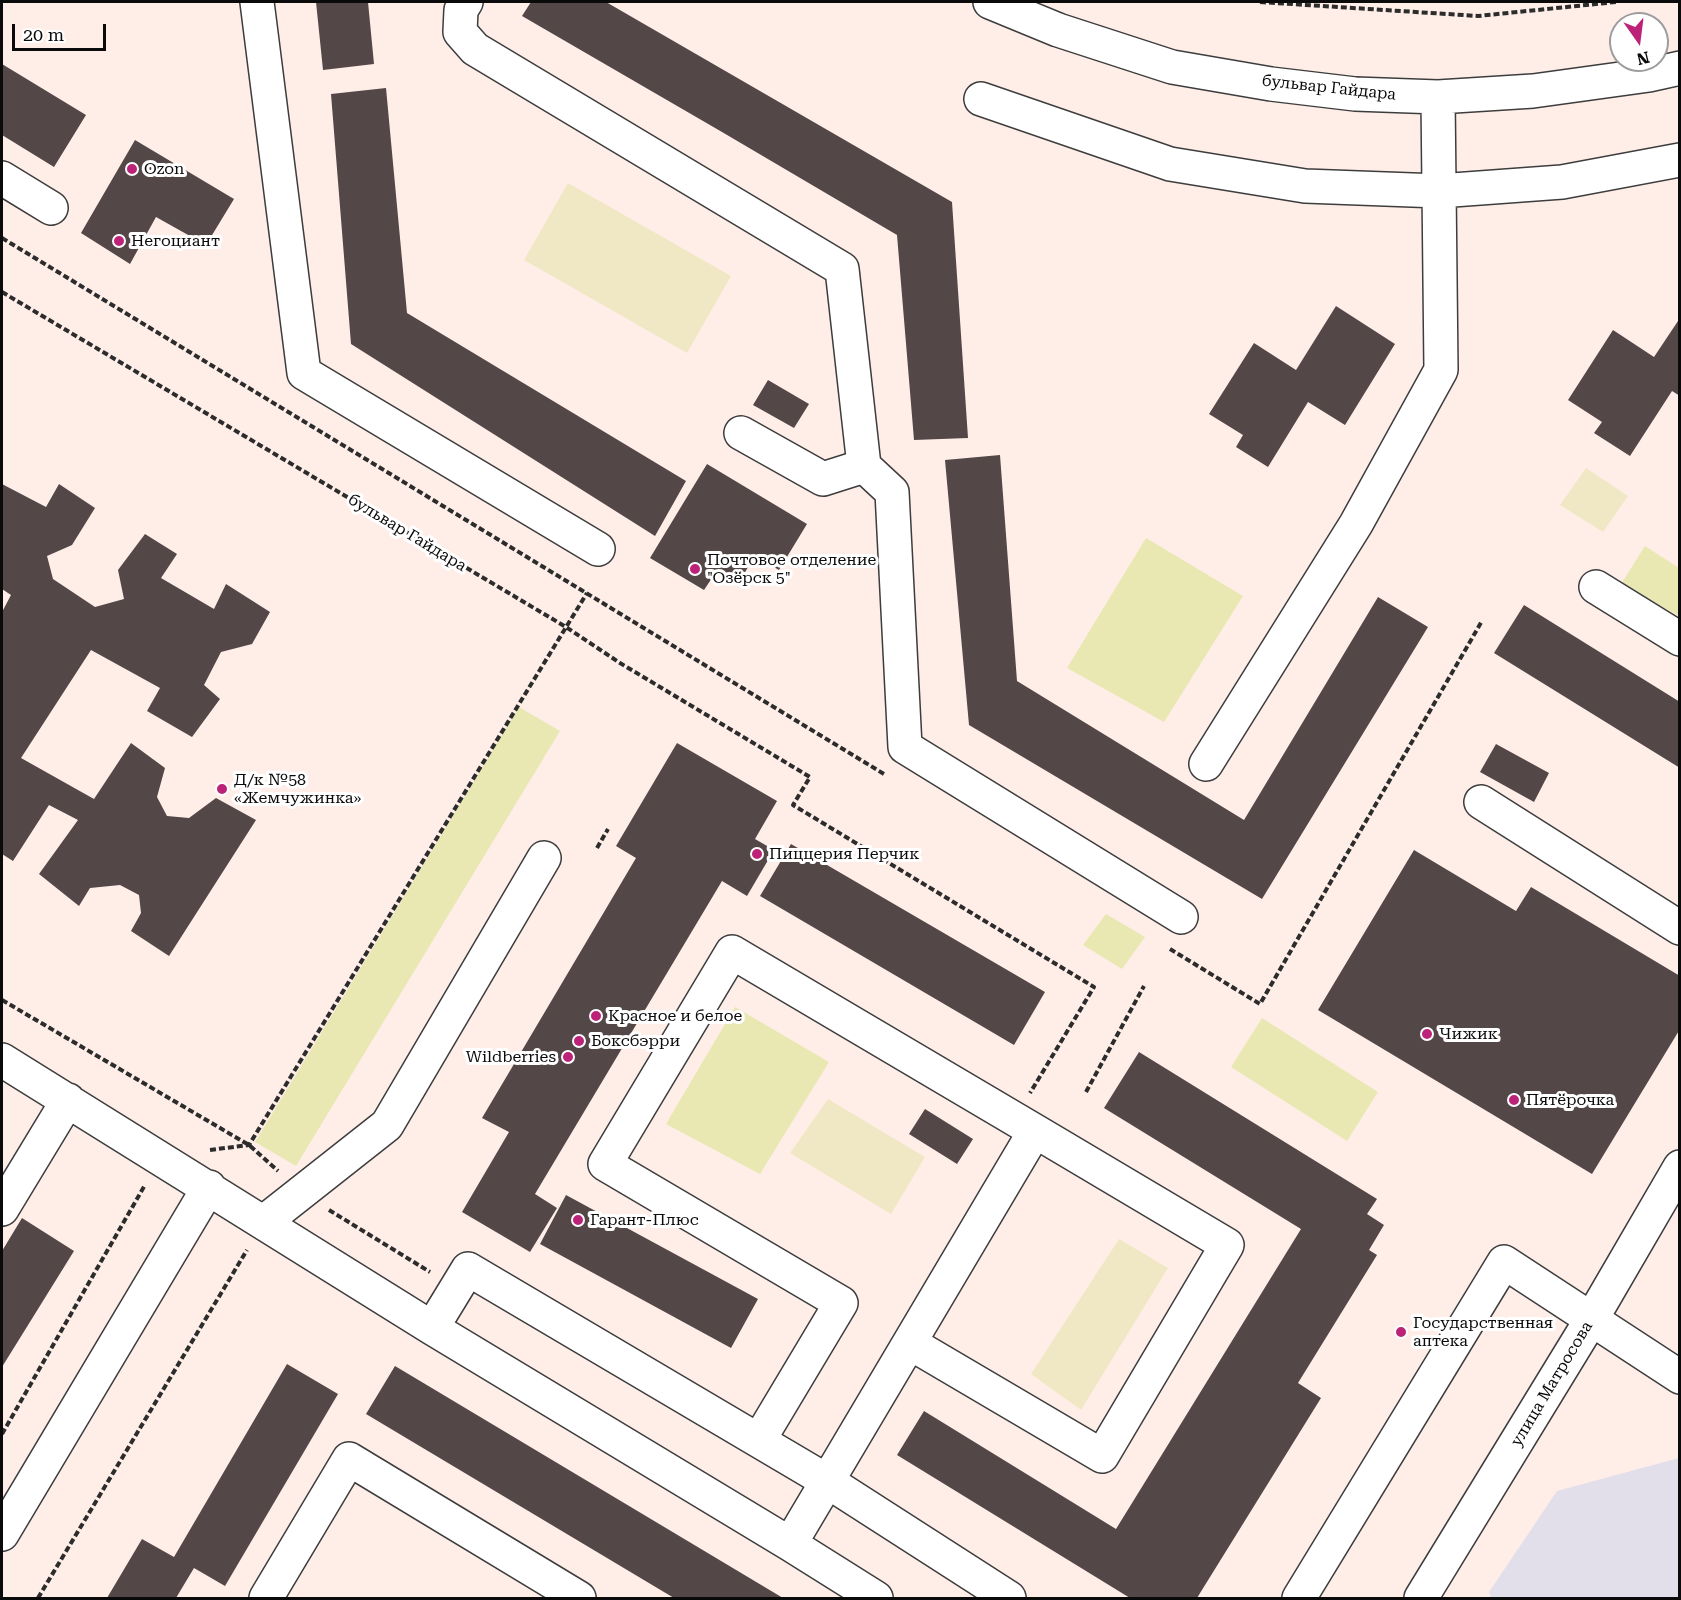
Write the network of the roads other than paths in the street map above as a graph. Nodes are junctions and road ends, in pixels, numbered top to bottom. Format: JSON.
{"nodes":[{"id":1,"x":257,"y":2,"type":"edge"},
{"id":2,"x":466,"y":2,"type":"edge"},
{"id":3,"x":990,"y":2,"type":"edge"},
{"id":4,"x":1680,"y":68,"type":"edge"},
{"id":5,"x":1438,"y":97,"type":"junction"},
{"id":6,"x":981,"y":99,"type":"dead end"},
{"id":7,"x":1680,"y":160,"type":"edge"},
{"id":8,"x":2,"y":178,"type":"edge"},
{"id":9,"x":1439,"y":191,"type":"junction"},
{"id":10,"x":51,"y":208,"type":"dead end"},
{"id":11,"x":741,"y":433,"type":"dead end"},
{"id":12,"x":864,"y":466,"type":"junction"},
{"id":13,"x":598,"y":549,"type":"dead end"},
{"id":14,"x":1596,"y":587,"type":"dead end"},
{"id":15,"x":1680,"y":639,"type":"edge"},
{"id":16,"x":1206,"y":764,"type":"dead end"},
{"id":17,"x":1481,"y":802,"type":"dead end"},
{"id":18,"x":544,"y":858,"type":"dead end"},
{"id":19,"x":1180,"y":917,"type":"dead end"},
{"id":20,"x":1680,"y":927,"type":"edge"},
{"id":21,"x":2,"y":1060,"type":"edge"},
{"id":22,"x":68,"y":1100,"type":"junction"},
{"id":23,"x":1025,"y":1125,"type":"junction"},
{"id":24,"x":1680,"y":1167,"type":"edge"},
{"id":25,"x":209,"y":1187,"type":"junction"},
{"id":26,"x":2,"y":1209,"type":"edge"},
{"id":27,"x":264,"y":1222,"type":"junction"},
{"id":28,"x":1591,"y":1320,"type":"junction"},
{"id":29,"x":432,"y":1328,"type":"junction"},
{"id":30,"x":910,"y":1343,"type":"junction"},
{"id":31,"x":1680,"y":1377,"type":"edge"},
{"id":32,"x":759,"y":1440,"type":"junction"},
{"id":33,"x":827,"y":1481,"type":"junction"},
{"id":34,"x":2,"y":1534,"type":"edge"},
{"id":35,"x":790,"y":1544,"type":"junction"},
{"id":36,"x":266,"y":1599,"type":"edge"},
{"id":37,"x":579,"y":1599,"type":"edge"},
{"id":38,"x":876,"y":1599,"type":"edge"},
{"id":39,"x":1009,"y":1599,"type":"edge"},
{"id":40,"x":1299,"y":1599,"type":"edge"},
{"id":41,"x":1421,"y":1599,"type":"edge"}],
"edges":[{"from":1,"to":13,"type":"street"},
{"from":2,"to":12,"type":"street"},
{"from":3,"to":5,"type":"street","name":"бульвар Гайдара"},
{"from":4,"to":5,"type":"street","name":"бульвар Гайдара"},
{"from":5,"to":9,"type":"street"},
{"from":6,"to":9,"type":"street"},
{"from":7,"to":9,"type":"street"},
{"from":8,"to":10,"type":"street"},
{"from":9,"to":16,"type":"street"},
{"from":11,"to":12,"type":"street"},
{"from":12,"to":19,"type":"street"},
{"from":14,"to":15,"type":"street"},
{"from":17,"to":20,"type":"street"},
{"from":18,"to":27,"type":"street"},
{"from":21,"to":22,"type":"street"},
{"from":22,"to":25,"type":"street"},
{"from":22,"to":26,"type":"street"},
{"from":23,"to":30,"type":"street"},
{"from":23,"to":30,"type":"street"},
{"from":23,"to":32,"type":"street"},
{"from":24,"to":28,"type":"street","name":"улица Матросова"},
{"from":25,"to":27,"type":"street"},
{"from":25,"to":34,"type":"street"},
{"from":27,"to":29,"type":"street"},
{"from":28,"to":31,"type":"street"},
{"from":28,"to":40,"type":"street"},
{"from":28,"to":41,"type":"street","name":"улица Матросова"},
{"from":29,"to":32,"type":"street"},
{"from":29,"to":35,"type":"street"},
{"from":30,"to":33,"type":"street"},
{"from":32,"to":33,"type":"street"},
{"from":33,"to":35,"type":"street"},
{"from":33,"to":39,"type":"street"},
{"from":35,"to":38,"type":"street"},
{"from":36,"to":37,"type":"street"}]}
